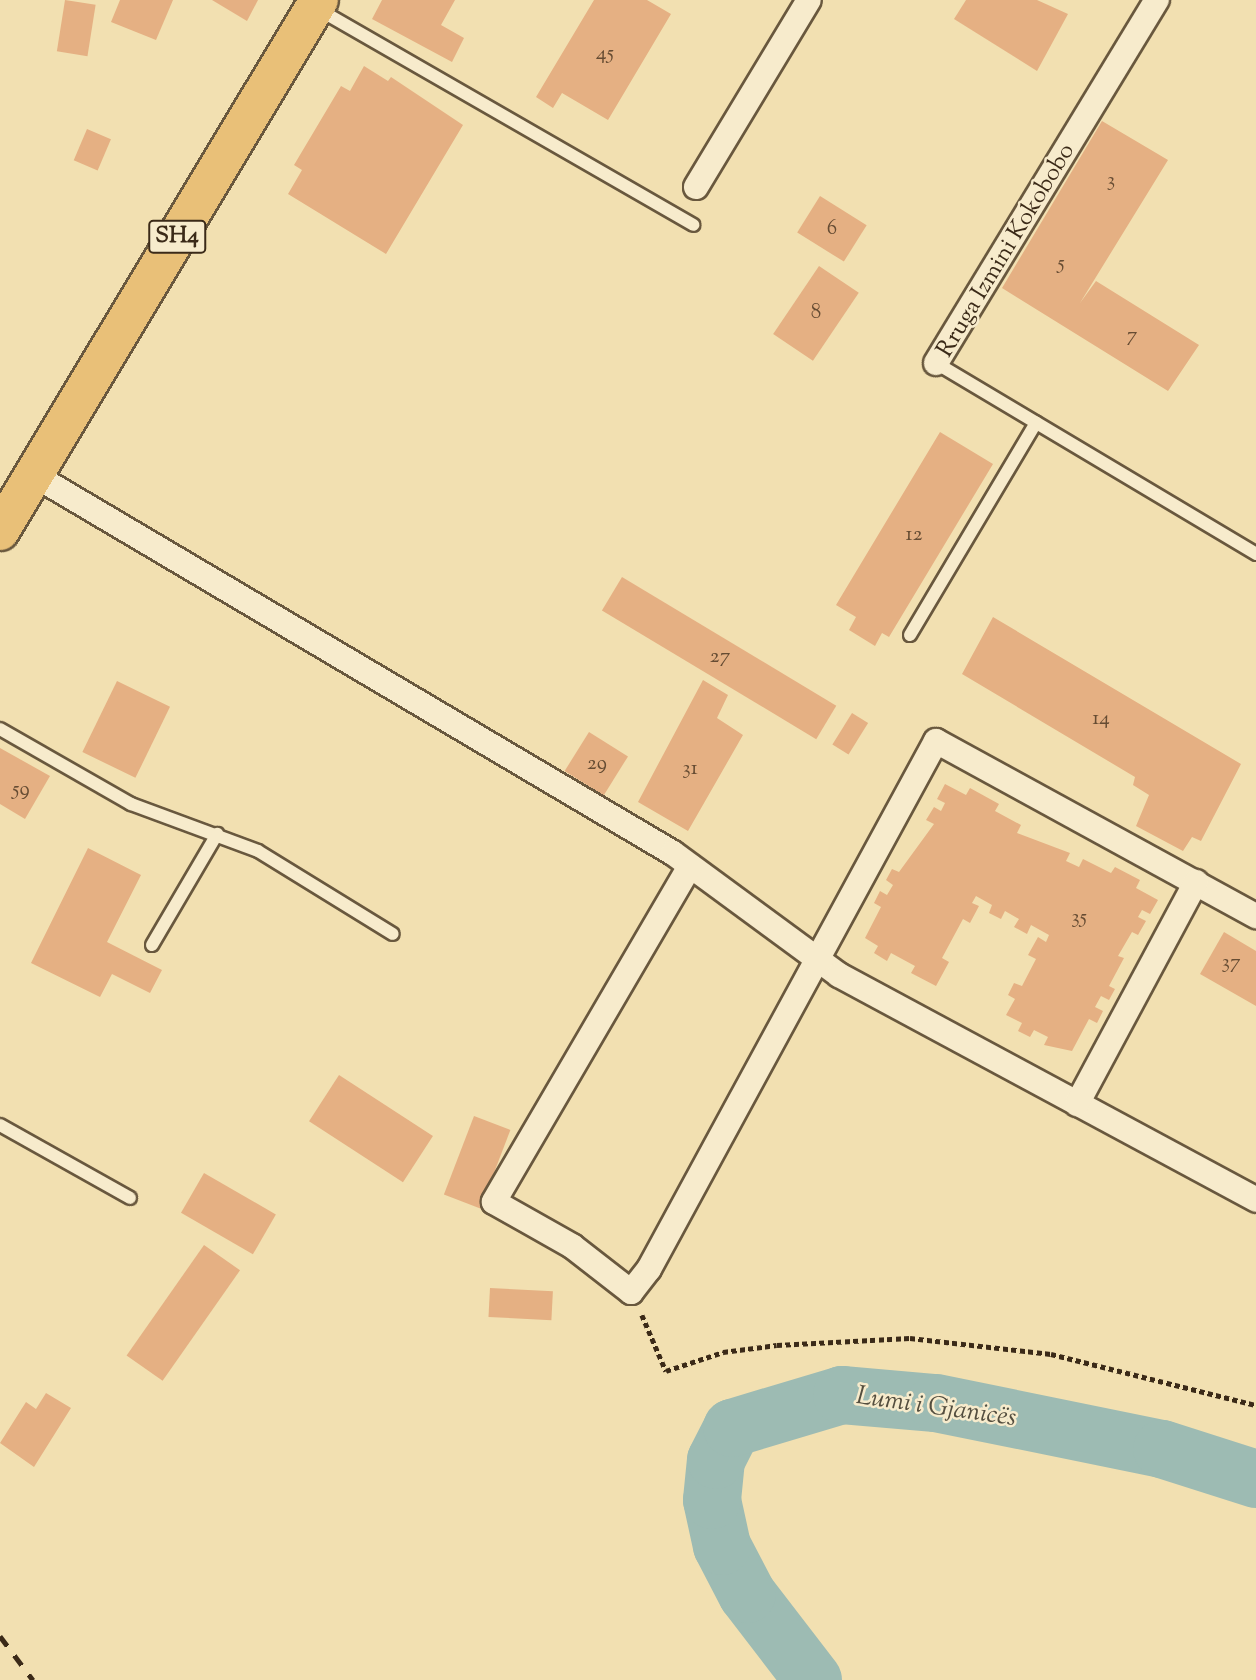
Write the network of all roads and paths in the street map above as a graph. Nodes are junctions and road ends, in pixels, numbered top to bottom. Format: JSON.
{"nodes":[{"id":1,"x":809,"y":0,"type":"edge"},
{"id":2,"x":1157,"y":0,"type":"edge"},
{"id":3,"x":317,"y":4,"type":"edge"},
{"id":4,"x":696,"y":187,"type":"dead end"},
{"id":5,"x":693,"y":225,"type":"dead end"},
{"id":6,"x":936,"y":363,"type":"joint"},
{"id":7,"x":1036,"y":423,"type":"junction"},
{"id":8,"x":34,"y":475,"type":"junction"},
{"id":9,"x":0,"y":531,"type":"edge"},
{"id":10,"x":1256,"y":554,"type":"edge"},
{"id":11,"x":910,"y":635,"type":"dead end"},
{"id":12,"x":0,"y":729,"type":"edge"},
{"id":13,"x":218,"y":834,"type":"junction"},
{"id":14,"x":690,"y":866,"type":"junction"},
{"id":15,"x":1196,"y":882,"type":"junction"},
{"id":16,"x":1256,"y":916,"type":"edge"},
{"id":17,"x":393,"y":934,"type":"dead end"},
{"id":18,"x":152,"y":945,"type":"dead end"},
{"id":19,"x":816,"y":959,"type":"junction"},
{"id":20,"x":1077,"y":1104,"type":"junction"},
{"id":21,"x":0,"y":1125,"type":"edge"},
{"id":22,"x":130,"y":1198,"type":"dead end"},
{"id":23,"x":1256,"y":1200,"type":"edge"},
{"id":24,"x":631,"y":1292,"type":"junction"},
{"id":25,"x":1256,"y":1405,"type":"edge"}],
"edges":[{"from":1,"to":4,"type":"street"},
{"from":2,"to":6,"type":"street","name":"Rruga Izmini Kokobobo"},
{"from":3,"to":5,"type":"lane"},
{"from":3,"to":8,"type":"main road","number":"SH4"},
{"from":6,"to":7,"type":"lane","name":"Rruga Izmini Kokobobo"},
{"from":7,"to":10,"type":"lane","name":"Rruga Izmini Kokobobo"},
{"from":7,"to":11,"type":"lane"},
{"from":8,"to":9,"type":"main road","number":"SH4"},
{"from":8,"to":14,"type":"street"},
{"from":12,"to":13,"type":"lane"},
{"from":13,"to":17,"type":"lane"},
{"from":13,"to":18,"type":"lane"},
{"from":14,"to":19,"type":"street"},
{"from":14,"to":24,"type":"street"},
{"from":15,"to":16,"type":"street"},
{"from":15,"to":19,"type":"street"},
{"from":15,"to":20,"type":"street"},
{"from":19,"to":20,"type":"street"},
{"from":19,"to":24,"type":"street"},
{"from":20,"to":23,"type":"street"},
{"from":21,"to":22,"type":"lane"},
{"from":24,"to":25,"type":"path"}]}
